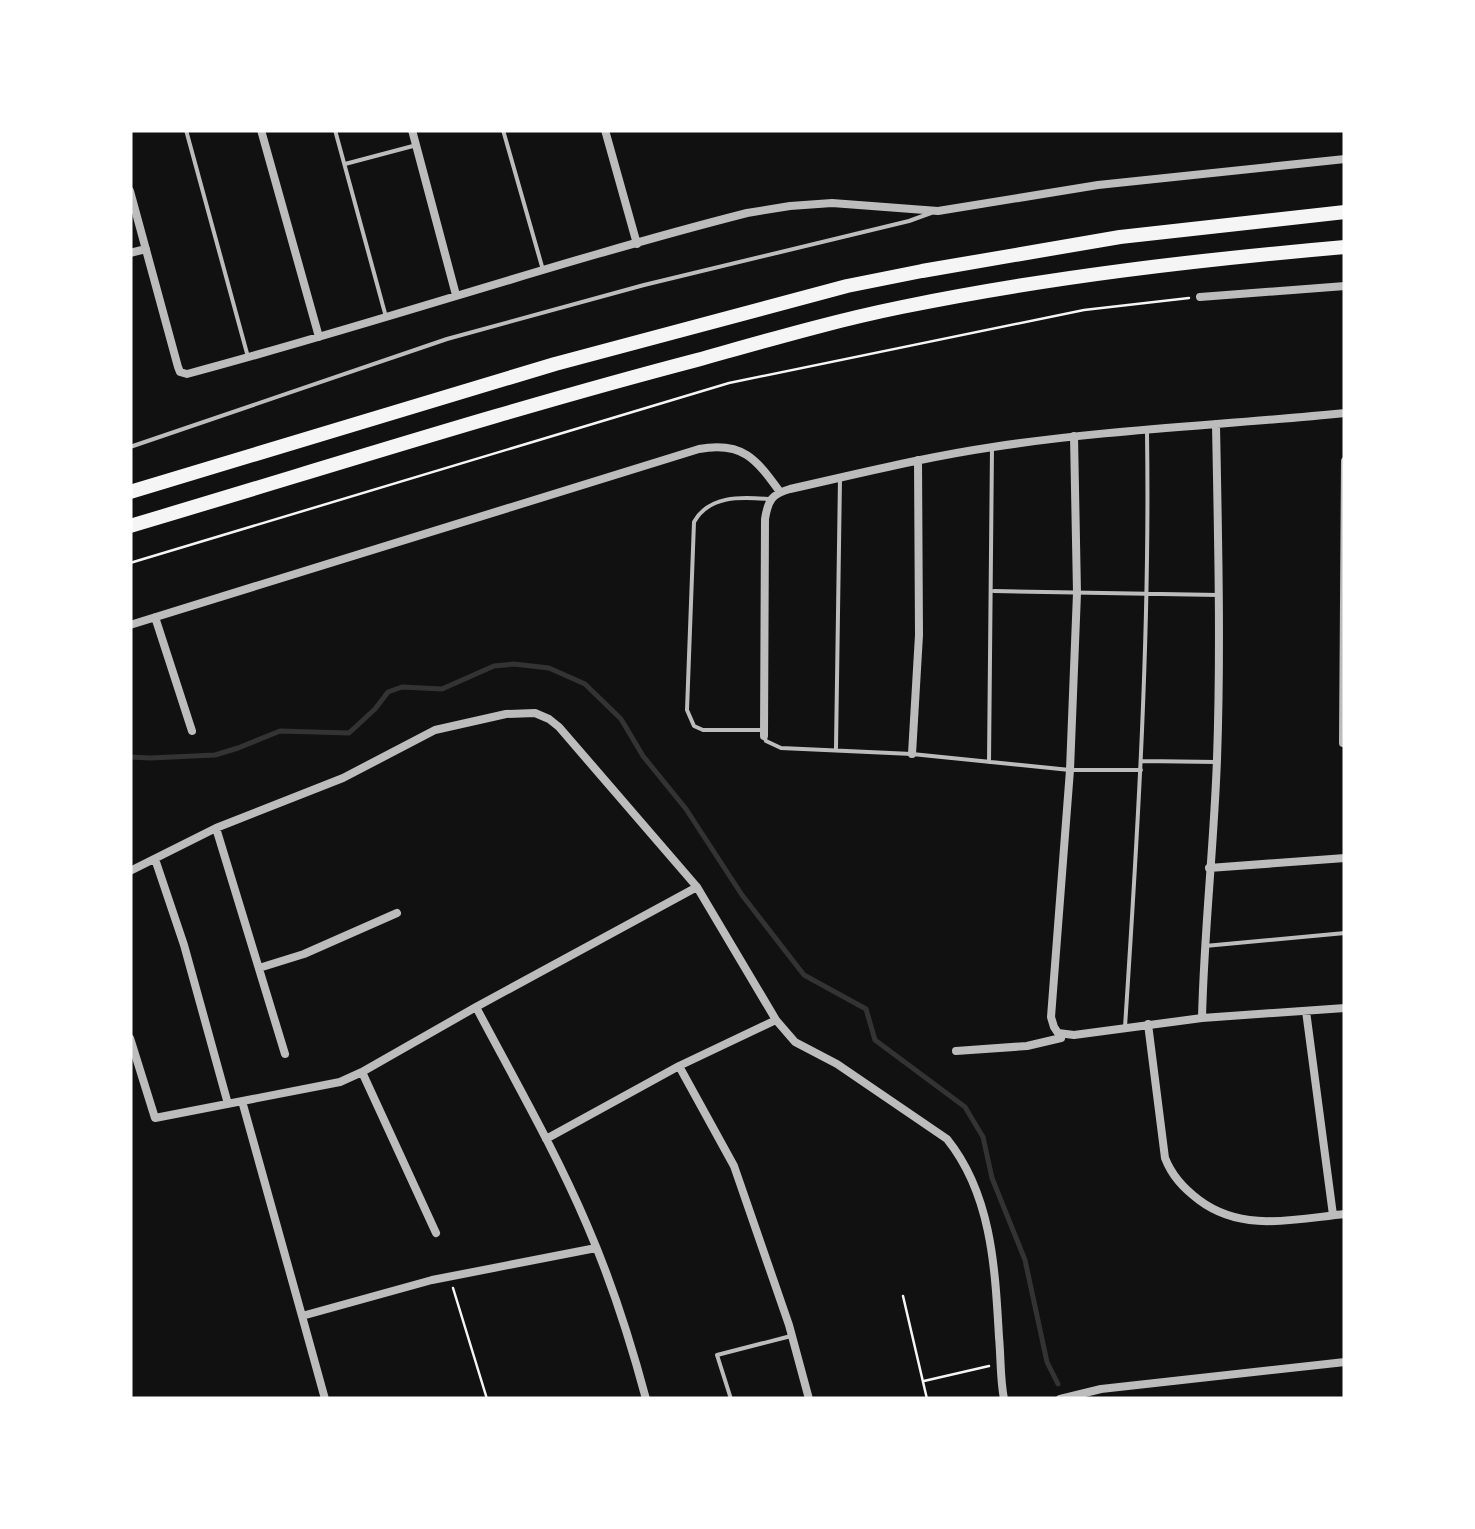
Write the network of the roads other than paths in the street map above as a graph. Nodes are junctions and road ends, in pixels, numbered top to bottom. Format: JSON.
{"nodes":[{"id":1,"x":186,"y":130,"type":"edge"},
{"id":2,"x":262,"y":130,"type":"edge"},
{"id":3,"x":335,"y":130,"type":"edge"},
{"id":4,"x":412,"y":130,"type":"edge"},
{"id":5,"x":503,"y":130,"type":"edge"},
{"id":6,"x":605,"y":130,"type":"edge"},
{"id":7,"x":416,"y":146,"type":"junction"},
{"id":8,"x":1345,"y":159,"type":"edge"},
{"id":9,"x":345,"y":164,"type":"junction"},
{"id":10,"x":130,"y":191,"type":"edge"},
{"id":11,"x":938,"y":210,"type":"junction"},
{"id":12,"x":1345,"y":212,"type":"edge"},
{"id":13,"x":637,"y":244,"type":"junction"},
{"id":14,"x":1345,"y":247,"type":"edge"},
{"id":15,"x":146,"y":249,"type":"junction"},
{"id":16,"x":130,"y":254,"type":"edge"},
{"id":17,"x":543,"y":270,"type":"junction"},
{"id":18,"x":1345,"y":286,"type":"edge"},
{"id":19,"x":456,"y":295,"type":"junction"},
{"id":20,"x":1200,"y":297,"type":"road end"},
{"id":21,"x":386,"y":317,"type":"junction"},
{"id":22,"x":320,"y":337,"type":"junction"},
{"id":23,"x":248,"y":358,"type":"junction"},
{"id":24,"x":1345,"y":413,"type":"edge"},
{"id":25,"x":1216,"y":424,"type":"junction"},
{"id":26,"x":1146,"y":430,"type":"junction"},
{"id":27,"x":1074,"y":436,"type":"junction"},
{"id":28,"x":130,"y":447,"type":"edge"},
{"id":29,"x":992,"y":447,"type":"junction"},
{"id":30,"x":918,"y":460,"type":"junction"},
{"id":31,"x":1345,"y":461,"type":"edge"},
{"id":32,"x":840,"y":478,"type":"junction"},
{"id":33,"x":130,"y":492,"type":"edge"},
{"id":34,"x":780,"y":492,"type":"junction"},
{"id":35,"x":770,"y":499,"type":"junction"},
{"id":36,"x":130,"y":526,"type":"edge"},
{"id":37,"x":992,"y":591,"type":"junction"},
{"id":38,"x":1077,"y":593,"type":"junction"},
{"id":39,"x":1147,"y":594,"type":"junction"},
{"id":40,"x":1219,"y":596,"type":"junction"},
{"id":41,"x":156,"y":617,"type":"junction"},
{"id":42,"x":130,"y":625,"type":"edge"},
{"id":43,"x":192,"y":731,"type":"dead end"},
{"id":44,"x":764,"y":733,"type":"junction"},
{"id":45,"x":1343,"y":743,"type":"edge"},
{"id":46,"x":836,"y":749,"type":"junction"},
{"id":47,"x":912,"y":754,"type":"junction"},
{"id":48,"x":1142,"y":761,"type":"junction"},
{"id":49,"x":990,"y":762,"type":"junction"},
{"id":50,"x":1217,"y":762,"type":"junction"},
{"id":51,"x":1070,"y":770,"type":"junction"},
{"id":52,"x":1142,"y":770,"type":"junction"},
{"id":53,"x":216,"y":828,"type":"junction"},
{"id":54,"x":1345,"y":858,"type":"edge"},
{"id":55,"x":155,"y":859,"type":"junction"},
{"id":56,"x":1209,"y":868,"type":"junction"},
{"id":57,"x":130,"y":871,"type":"edge"},
{"id":58,"x":697,"y":886,"type":"junction"},
{"id":59,"x":398,"y":914,"type":"dead end"},
{"id":60,"x":1345,"y":934,"type":"edge"},
{"id":61,"x":1204,"y":946,"type":"junction"},
{"id":62,"x":259,"y":968,"type":"junction"},
{"id":63,"x":476,"y":1007,"type":"junction"},
{"id":64,"x":1345,"y":1008,"type":"edge"},
{"id":65,"x":1306,"y":1011,"type":"junction"},
{"id":66,"x":1202,"y":1018,"type":"junction"},
{"id":67,"x":776,"y":1020,"type":"junction"},
{"id":68,"x":1148,"y":1024,"type":"junction"},
{"id":69,"x":1125,"y":1028,"type":"junction"},
{"id":70,"x":1058,"y":1033,"type":"junction"},
{"id":71,"x":130,"y":1038,"type":"edge"},
{"id":72,"x":956,"y":1052,"type":"dead end"},
{"id":73,"x":285,"y":1054,"type":"dead end"},
{"id":74,"x":680,"y":1066,"type":"junction"},
{"id":75,"x":362,"y":1072,"type":"junction"},
{"id":76,"x":242,"y":1101,"type":"junction"},
{"id":77,"x":228,"y":1104,"type":"junction"},
{"id":78,"x":546,"y":1139,"type":"junction"},
{"id":79,"x":1345,"y":1214,"type":"edge"},
{"id":80,"x":1333,"y":1215,"type":"junction"},
{"id":81,"x":436,"y":1233,"type":"dead end"},
{"id":82,"x":596,"y":1248,"type":"junction"},
{"id":83,"x":302,"y":1316,"type":"junction"},
{"id":84,"x":791,"y":1336,"type":"junction"},
{"id":85,"x":1345,"y":1362,"type":"edge"},
{"id":86,"x":326,"y":1399,"type":"edge"},
{"id":87,"x":646,"y":1399,"type":"edge"},
{"id":88,"x":730,"y":1399,"type":"edge"},
{"id":89,"x":809,"y":1399,"type":"edge"},
{"id":90,"x":1004,"y":1399,"type":"edge"},
{"id":91,"x":1060,"y":1399,"type":"edge"}],
"edges":[{"from":1,"to":23,"type":"lane"},
{"from":2,"to":22,"type":"street"},
{"from":3,"to":9,"type":"lane"},
{"from":4,"to":7,"type":"street"},
{"from":5,"to":17,"type":"lane"},
{"from":6,"to":13,"type":"street"},
{"from":7,"to":9,"type":"lane"},
{"from":7,"to":19,"type":"street"},
{"from":8,"to":11,"type":"street"},
{"from":9,"to":21,"type":"lane"},
{"from":10,"to":15,"type":"street"},
{"from":11,"to":13,"type":"street"},
{"from":11,"to":28,"type":"lane"},
{"from":12,"to":33,"type":"highway"},
{"from":13,"to":17,"type":"street"},
{"from":14,"to":36,"type":"highway"},
{"from":15,"to":16,"type":"street"},
{"from":15,"to":23,"type":"street"},
{"from":17,"to":19,"type":"street"},
{"from":18,"to":20,"type":"street"},
{"from":19,"to":21,"type":"street"},
{"from":21,"to":22,"type":"street"},
{"from":22,"to":23,"type":"street"},
{"from":24,"to":25,"type":"street"},
{"from":25,"to":26,"type":"street"},
{"from":25,"to":40,"type":"street"},
{"from":26,"to":27,"type":"street"},
{"from":26,"to":39,"type":"lane"},
{"from":27,"to":29,"type":"street"},
{"from":27,"to":38,"type":"street"},
{"from":29,"to":30,"type":"street"},
{"from":29,"to":37,"type":"lane"},
{"from":30,"to":32,"type":"street"},
{"from":30,"to":47,"type":"street"},
{"from":31,"to":45,"type":"street"},
{"from":32,"to":34,"type":"street"},
{"from":32,"to":46,"type":"lane"},
{"from":34,"to":35,"type":"street"},
{"from":34,"to":41,"type":"street"},
{"from":35,"to":44,"type":"street"},
{"from":35,"to":44,"type":"lane"},
{"from":37,"to":38,"type":"lane"},
{"from":37,"to":49,"type":"lane"},
{"from":38,"to":39,"type":"lane"},
{"from":38,"to":51,"type":"street"},
{"from":39,"to":40,"type":"lane"},
{"from":39,"to":48,"type":"lane"},
{"from":40,"to":50,"type":"street"},
{"from":41,"to":42,"type":"street"},
{"from":41,"to":43,"type":"street"},
{"from":44,"to":46,"type":"lane"},
{"from":46,"to":47,"type":"lane"},
{"from":47,"to":49,"type":"lane"},
{"from":48,"to":50,"type":"lane"},
{"from":48,"to":52,"type":"lane"},
{"from":49,"to":51,"type":"lane"},
{"from":50,"to":56,"type":"street"},
{"from":51,"to":52,"type":"lane"},
{"from":51,"to":70,"type":"street"},
{"from":52,"to":69,"type":"lane"},
{"from":53,"to":55,"type":"street"},
{"from":53,"to":58,"type":"street"},
{"from":53,"to":62,"type":"street"},
{"from":54,"to":56,"type":"street"},
{"from":55,"to":57,"type":"street"},
{"from":55,"to":77,"type":"street"},
{"from":56,"to":61,"type":"street"},
{"from":58,"to":63,"type":"street"},
{"from":58,"to":67,"type":"street"},
{"from":59,"to":62,"type":"street"},
{"from":60,"to":61,"type":"lane"},
{"from":61,"to":66,"type":"street"},
{"from":62,"to":73,"type":"street"},
{"from":63,"to":75,"type":"street"},
{"from":63,"to":78,"type":"street"},
{"from":64,"to":65,"type":"street"},
{"from":65,"to":66,"type":"street"},
{"from":65,"to":80,"type":"street"},
{"from":66,"to":68,"type":"street"},
{"from":67,"to":74,"type":"street"},
{"from":67,"to":90,"type":"street"},
{"from":68,"to":69,"type":"street"},
{"from":68,"to":80,"type":"street"},
{"from":69,"to":70,"type":"street"},
{"from":70,"to":72,"type":"street"},
{"from":71,"to":77,"type":"street"},
{"from":74,"to":78,"type":"street"},
{"from":74,"to":84,"type":"street"},
{"from":75,"to":76,"type":"street"},
{"from":75,"to":81,"type":"street"},
{"from":76,"to":77,"type":"street"},
{"from":76,"to":83,"type":"street"},
{"from":78,"to":82,"type":"street"},
{"from":79,"to":80,"type":"street"},
{"from":82,"to":83,"type":"street"},
{"from":82,"to":87,"type":"street"},
{"from":83,"to":86,"type":"street"},
{"from":84,"to":88,"type":"lane"},
{"from":84,"to":89,"type":"street"},
{"from":85,"to":91,"type":"street"}]}
